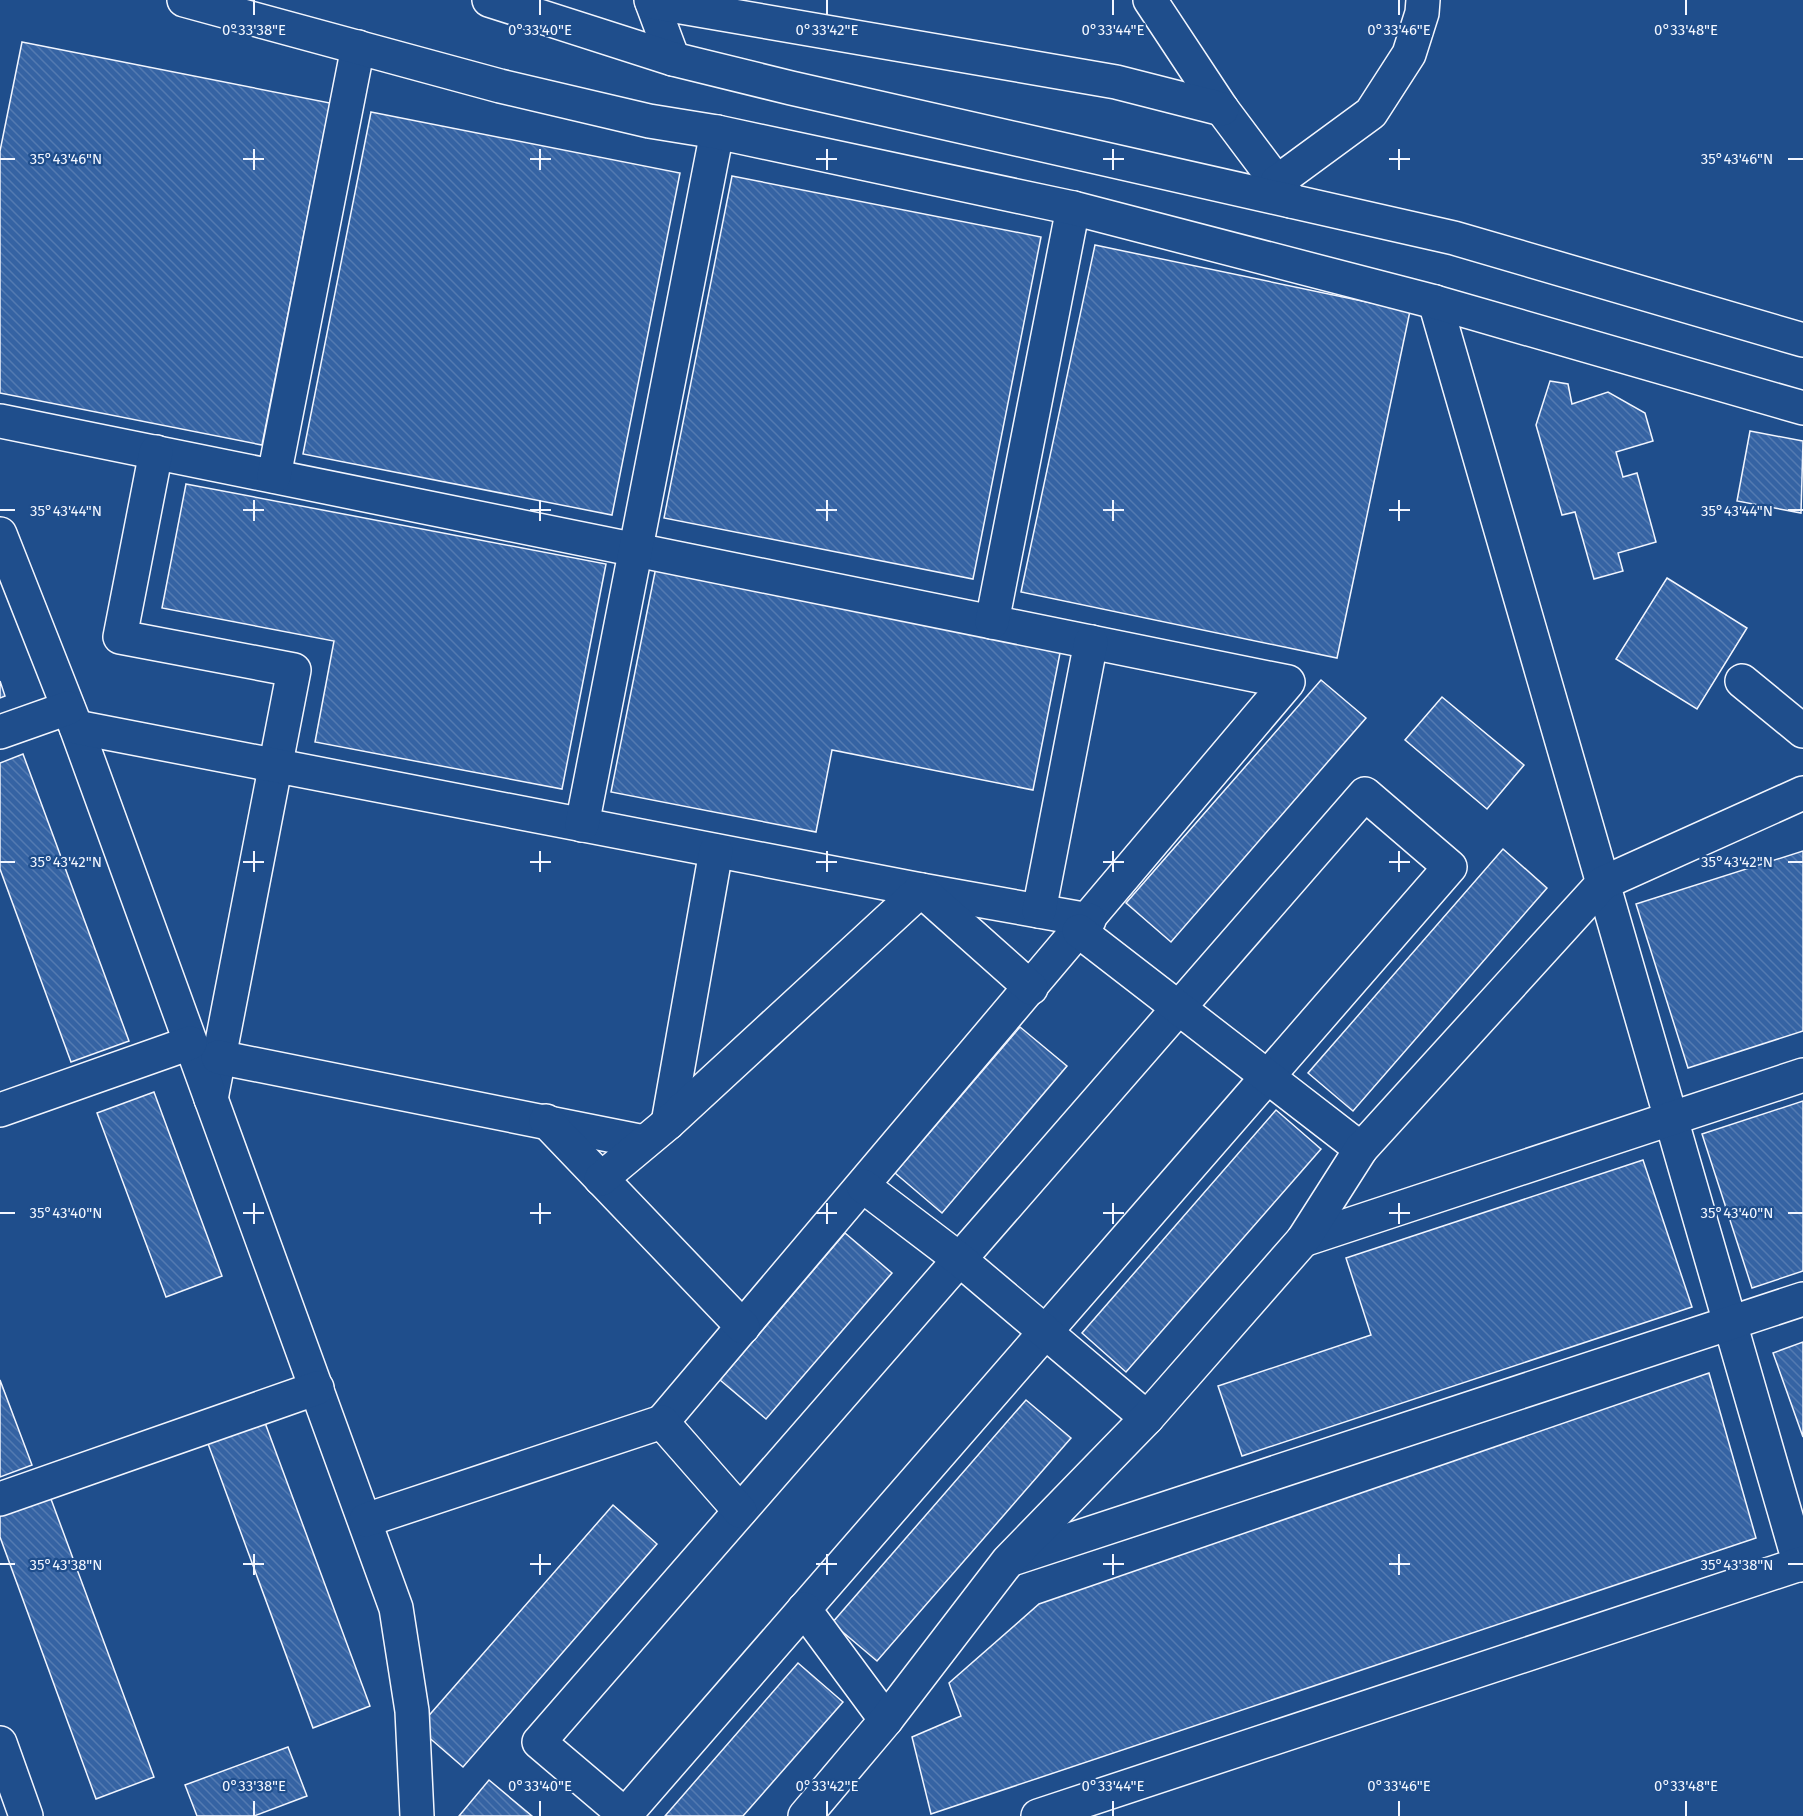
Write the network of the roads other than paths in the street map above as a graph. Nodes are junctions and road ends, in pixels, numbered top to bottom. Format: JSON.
{"nodes":[{"id":1,"x":184,"y":0,"type":"edge"},
{"id":2,"x":489,"y":0,"type":"edge"},
{"id":3,"x":1150,"y":0,"type":"edge"},
{"id":4,"x":1423,"y":0,"type":"edge"},
{"id":5,"x":652,"y":1,"type":"edge"},
{"id":6,"x":358,"y":47,"type":"junction"},
{"id":7,"x":673,"y":59,"type":"junction"},
{"id":8,"x":1222,"y":110,"type":"junction"},
{"id":9,"x":717,"y":132,"type":"junction"},
{"id":10,"x":1284,"y":192,"type":"junction"},
{"id":11,"x":1073,"y":208,"type":"junction"},
{"id":12,"x":1435,"y":302,"type":"junction"},
{"id":13,"x":1803,"y":340,"type":"edge"},
{"id":14,"x":1803,"y":408,"type":"edge"},
{"id":15,"x":0,"y":421,"type":"edge"},
{"id":16,"x":156,"y":452,"type":"junction"},
{"id":17,"x":274,"y":476,"type":"junction"},
{"id":18,"x":0,"y":534,"type":"edge"},
{"id":19,"x":635,"y":550,"type":"junction"},
{"id":20,"x":992,"y":622,"type":"junction"},
{"id":21,"x":1091,"y":642,"type":"junction"},
{"id":22,"x":1743,"y":681,"type":"dead end"},
{"id":23,"x":72,"y":718,"type":"junction"},
{"id":24,"x":0,"y":732,"type":"edge"},
{"id":25,"x":1803,"y":732,"type":"edge"},
{"id":26,"x":275,"y":766,"type":"junction"},
{"id":27,"x":1803,"y":793,"type":"edge"},
{"id":28,"x":582,"y":825,"type":"junction"},
{"id":29,"x":716,"y":851,"type":"junction"},
{"id":30,"x":1603,"y":883,"type":"junction"},
{"id":31,"x":921,"y":890,"type":"junction"},
{"id":32,"x":1039,"y":911,"type":"junction"},
{"id":33,"x":1084,"y":925,"type":"junction"},
{"id":34,"x":1031,"y":988,"type":"junction"},
{"id":35,"x":1178,"y":1008,"type":"junction"},
{"id":36,"x":204,"y":1050,"type":"junction"},
{"id":37,"x":1803,"y":1076,"type":"edge"},
{"id":38,"x":1268,"y":1077,"type":"junction"},
{"id":39,"x":0,"y":1110,"type":"edge"},
{"id":40,"x":1671,"y":1119,"type":"junction"},
{"id":41,"x":546,"y":1121,"type":"junction"},
{"id":42,"x":656,"y":1132,"type":"junction"},
{"id":43,"x":1361,"y":1149,"type":"junction"},
{"id":44,"x":601,"y":1179,"type":"junction"},
{"id":45,"x":863,"y":1186,"type":"junction"},
{"id":46,"x":1303,"y":1240,"type":"junction"},
{"id":47,"x":959,"y":1259,"type":"junction"},
{"id":48,"x":1803,"y":1299,"type":"edge"},
{"id":49,"x":1730,"y":1323,"type":"junction"},
{"id":50,"x":743,"y":1328,"type":"junction"},
{"id":51,"x":1046,"y":1331,"type":"junction"},
{"id":52,"x":317,"y":1388,"type":"junction"},
{"id":53,"x":1148,"y":1418,"type":"junction"},
{"id":54,"x":662,"y":1422,"type":"junction"},
{"id":55,"x":0,"y":1499,"type":"edge"},
{"id":56,"x":740,"y":1511,"type":"junction"},
{"id":57,"x":366,"y":1520,"type":"junction"},
{"id":58,"x":1008,"y":1561,"type":"junction"},
{"id":59,"x":1801,"y":1564,"type":"edge"},
{"id":60,"x":804,"y":1610,"type":"junction"},
{"id":61,"x":886,"y":1719,"type":"junction"},
{"id":62,"x":0,"y":1743,"type":"edge"},
{"id":63,"x":26,"y":1816,"type":"edge"},
{"id":64,"x":417,"y":1816,"type":"edge"},
{"id":65,"x":805,"y":1816,"type":"edge"},
{"id":66,"x":1038,"y":1816,"type":"edge"}],
"edges":[{"from":1,"to":6,"type":"street"},
{"from":2,"to":7,"type":"street"},
{"from":3,"to":8,"type":"street"},
{"from":4,"to":10,"type":"street"},
{"from":5,"to":7,"type":"street"},
{"from":5,"to":8,"type":"street"},
{"from":6,"to":9,"type":"street"},
{"from":6,"to":17,"type":"street"},
{"from":7,"to":10,"type":"street"},
{"from":8,"to":10,"type":"street"},
{"from":9,"to":11,"type":"street"},
{"from":9,"to":19,"type":"street"},
{"from":10,"to":13,"type":"street"},
{"from":11,"to":12,"type":"street"},
{"from":11,"to":20,"type":"street"},
{"from":12,"to":14,"type":"street"},
{"from":12,"to":30,"type":"street"},
{"from":15,"to":16,"type":"street"},
{"from":16,"to":17,"type":"street"},
{"from":16,"to":26,"type":"street"},
{"from":17,"to":19,"type":"street"},
{"from":18,"to":23,"type":"street"},
{"from":19,"to":20,"type":"street"},
{"from":19,"to":28,"type":"street"},
{"from":20,"to":21,"type":"street"},
{"from":21,"to":32,"type":"street"},
{"from":21,"to":33,"type":"street"},
{"from":22,"to":25,"type":"street"},
{"from":23,"to":24,"type":"street"},
{"from":23,"to":26,"type":"street"},
{"from":23,"to":36,"type":"street"},
{"from":26,"to":28,"type":"street"},
{"from":26,"to":36,"type":"street"},
{"from":27,"to":30,"type":"street"},
{"from":28,"to":29,"type":"street"},
{"from":29,"to":31,"type":"street"},
{"from":29,"to":42,"type":"street"},
{"from":30,"to":40,"type":"street"},
{"from":30,"to":43,"type":"street"},
{"from":31,"to":32,"type":"street"},
{"from":31,"to":34,"type":"street"},
{"from":31,"to":42,"type":"street"},
{"from":32,"to":33,"type":"street"},
{"from":33,"to":34,"type":"street"},
{"from":33,"to":35,"type":"street"},
{"from":34,"to":45,"type":"street"},
{"from":35,"to":38,"type":"street"},
{"from":35,"to":38,"type":"street"},
{"from":35,"to":47,"type":"street"},
{"from":36,"to":39,"type":"street"},
{"from":36,"to":41,"type":"street"},
{"from":36,"to":52,"type":"street"},
{"from":37,"to":40,"type":"street"},
{"from":38,"to":43,"type":"street"},
{"from":38,"to":51,"type":"street"},
{"from":40,"to":46,"type":"street"},
{"from":40,"to":49,"type":"street"},
{"from":41,"to":42,"type":"street"},
{"from":41,"to":44,"type":"street"},
{"from":42,"to":44,"type":"street"},
{"from":43,"to":46,"type":"street"},
{"from":44,"to":50,"type":"street"},
{"from":45,"to":47,"type":"street"},
{"from":45,"to":50,"type":"street"},
{"from":46,"to":53,"type":"street"},
{"from":47,"to":51,"type":"street"},
{"from":47,"to":56,"type":"street"},
{"from":48,"to":49,"type":"street"},
{"from":49,"to":58,"type":"street"},
{"from":49,"to":59,"type":"street"},
{"from":50,"to":54,"type":"street"},
{"from":51,"to":53,"type":"street"},
{"from":51,"to":60,"type":"street"},
{"from":52,"to":55,"type":"street"},
{"from":52,"to":57,"type":"street"},
{"from":53,"to":58,"type":"street"},
{"from":54,"to":56,"type":"street"},
{"from":54,"to":57,"type":"street"},
{"from":56,"to":60,"type":"street"},
{"from":57,"to":64,"type":"street"},
{"from":58,"to":61,"type":"street"},
{"from":59,"to":66,"type":"street"},
{"from":60,"to":61,"type":"street"},
{"from":61,"to":65,"type":"street"},
{"from":62,"to":63,"type":"street"}]}
